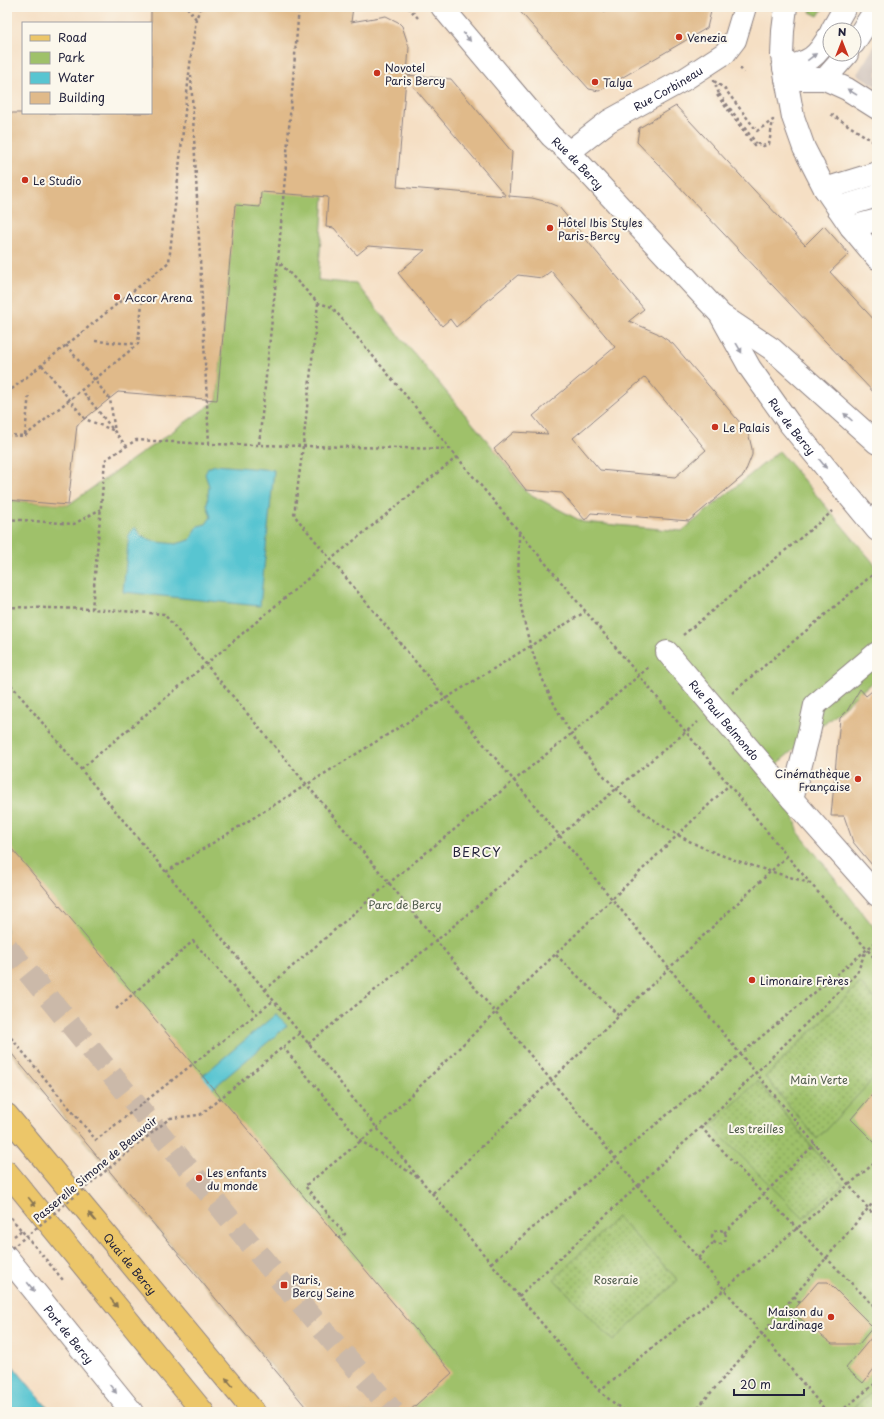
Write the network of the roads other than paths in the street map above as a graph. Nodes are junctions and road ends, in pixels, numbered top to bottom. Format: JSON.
{"nodes":[{"id":1,"x":442,"y":7,"type":"edge"},
{"id":2,"x":745,"y":7,"type":"edge"},
{"id":3,"x":786,"y":7,"type":"edge"},
{"id":4,"x":845,"y":7,"type":"edge"},
{"id":5,"x":877,"y":7,"type":"edge"},
{"id":6,"x":837,"y":22,"type":"edge"},
{"id":7,"x":862,"y":30,"type":"edge"},
{"id":8,"x":822,"y":46,"type":"edge"},
{"id":9,"x":840,"y":62,"type":"edge"},
{"id":10,"x":785,"y":74,"type":"junction"},
{"id":11,"x":825,"y":79,"type":"junction"},
{"id":12,"x":877,"y":108,"type":"edge"},
{"id":13,"x":569,"y":152,"type":"junction"},
{"id":14,"x":877,"y":173,"type":"edge"},
{"id":15,"x":877,"y":185,"type":"edge"},
{"id":16,"x":877,"y":196,"type":"edge"},
{"id":17,"x":877,"y":208,"type":"edge"},
{"id":18,"x":877,"y":220,"type":"edge"},
{"id":19,"x":851,"y":222,"type":"edge"},
{"id":20,"x":720,"y":314,"type":"junction"},
{"id":21,"x":877,"y":443,"type":"edge"},
{"id":22,"x":877,"y":530,"type":"edge"},
{"id":23,"x":667,"y":652,"type":"road end"},
{"id":24,"x":877,"y":653,"type":"edge"},
{"id":25,"x":792,"y":799,"type":"junction"},
{"id":26,"x":877,"y":895,"type":"edge"},
{"id":27,"x":7,"y":1115,"type":"edge"},
{"id":28,"x":7,"y":1172,"type":"edge"},
{"id":29,"x":7,"y":1257,"type":"edge"},
{"id":30,"x":132,"y":1412,"type":"edge"},
{"id":31,"x":203,"y":1412,"type":"edge"},
{"id":32,"x":254,"y":1412,"type":"edge"}],
"edges":[{"from":1,"to":13,"type":"street","name":"Rue de Bercy","one_way":true},
{"from":2,"to":13,"type":"street","name":"Rue Corbineau"},
{"from":3,"to":10,"type":"street"},
{"from":4,"to":6,"type":"street"},
{"from":5,"to":7,"type":"street"},
{"from":10,"to":8,"type":"street","one_way":true},
{"from":9,"to":11,"type":"street"},
{"from":10,"to":11,"type":"street"},
{"from":10,"to":19,"type":"street"},
{"from":12,"to":11,"type":"street","one_way":true},
{"from":13,"to":20,"type":"street","name":"Rue de Bercy"},
{"from":14,"to":19,"type":"street"},
{"from":15,"to":19,"type":"street"},
{"from":16,"to":19,"type":"street"},
{"from":17,"to":19,"type":"street"},
{"from":18,"to":19,"type":"street"},
{"from":21,"to":20,"type":"street","name":"Rue de Bercy","one_way":true},
{"from":20,"to":22,"type":"street","name":"Rue de Bercy","one_way":true},
{"from":23,"to":25,"type":"street","name":"Rue Paul Belmondo"},
{"from":24,"to":25,"type":"street"},
{"from":25,"to":26,"type":"street","name":"Rue Paul Belmondo"},
{"from":32,"to":27,"type":"main road","name":"Quai de Bercy","one_way":true},
{"from":28,"to":31,"type":"main road","one_way":true},
{"from":29,"to":30,"type":"street","name":"Port de Bercy","one_way":true}]}
